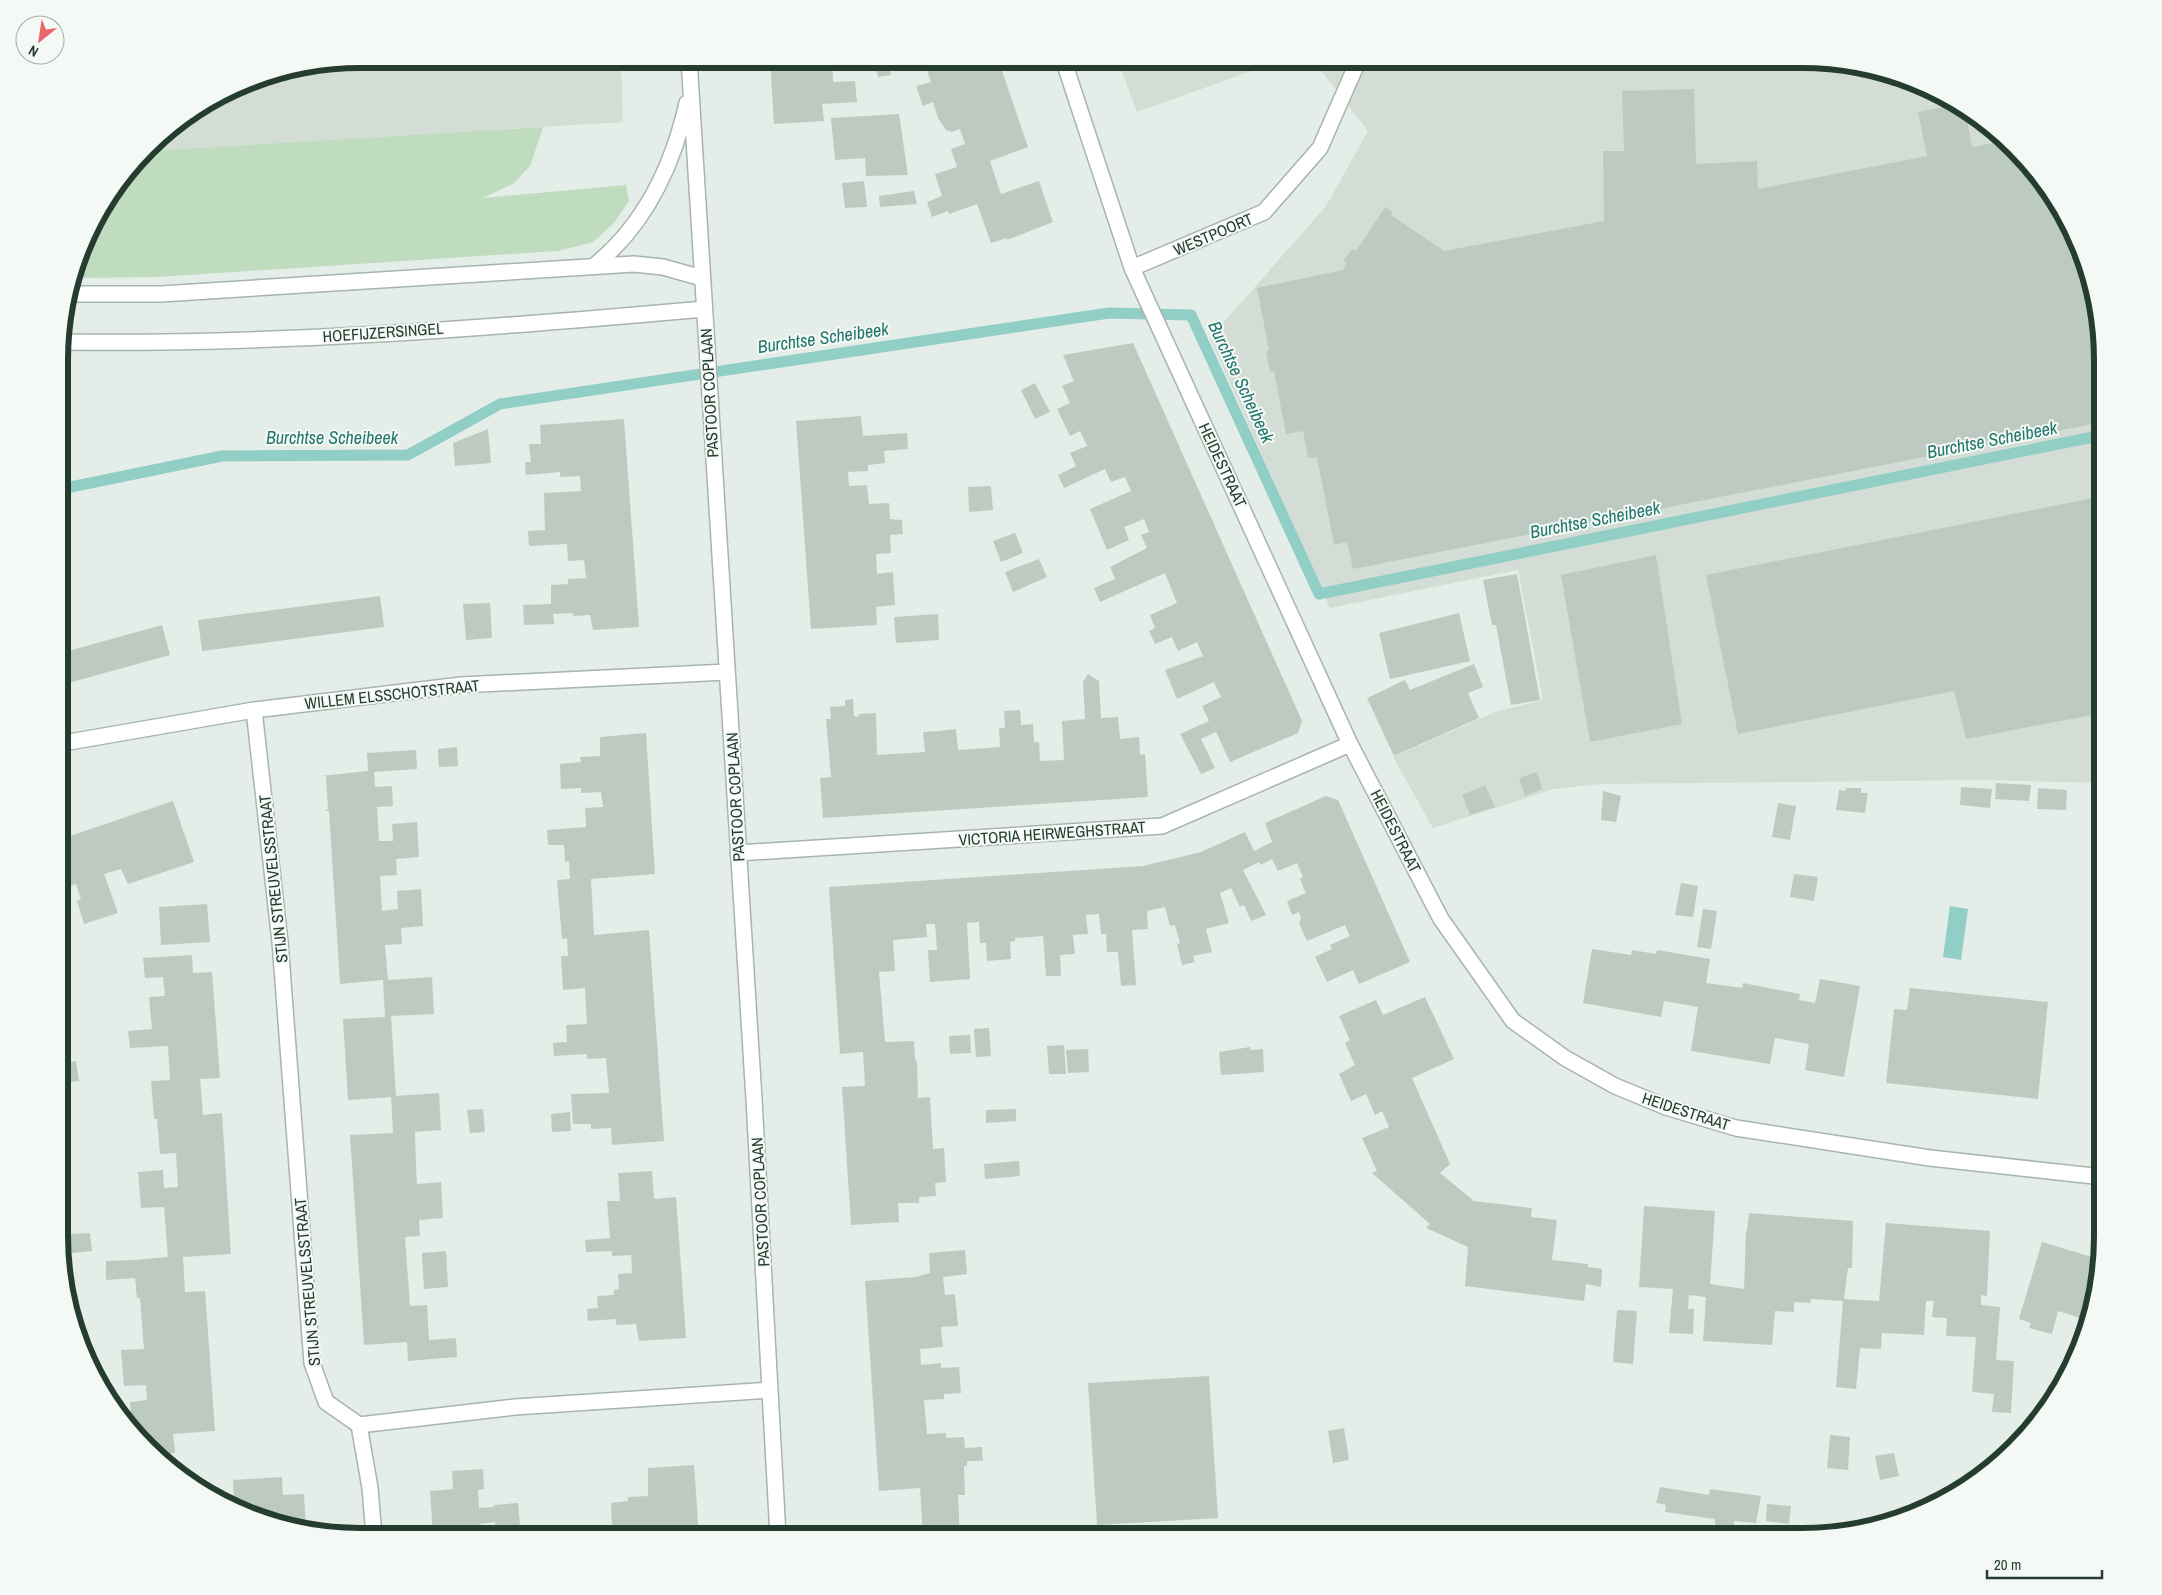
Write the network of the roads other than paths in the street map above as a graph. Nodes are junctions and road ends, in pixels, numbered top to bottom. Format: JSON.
{"nodes":[{"id":1,"x":690,"y":68,"type":"edge"},
{"id":2,"x":1066,"y":68,"type":"edge"},
{"id":3,"x":1355,"y":68,"type":"edge"},
{"id":4,"x":691,"y":84,"type":"junction"},
{"id":5,"x":594,"y":266,"type":"junction"},
{"id":6,"x":1132,"y":268,"type":"junction"},
{"id":7,"x":702,"y":278,"type":"junction"},
{"id":8,"x":75,"y":294,"type":"edge"},
{"id":9,"x":704,"y":309,"type":"junction"},
{"id":10,"x":68,"y":342,"type":"edge"},
{"id":11,"x":727,"y":672,"type":"junction"},
{"id":12,"x":254,"y":710,"type":"junction"},
{"id":13,"x":68,"y":742,"type":"edge"},
{"id":14,"x":1350,"y":744,"type":"junction"},
{"id":15,"x":738,"y":853,"type":"junction"},
{"id":16,"x":2094,"y":1176,"type":"edge"},
{"id":17,"x":770,"y":1390,"type":"junction"},
{"id":18,"x":359,"y":1425,"type":"junction"},
{"id":19,"x":373,"y":1528,"type":"edge"},
{"id":20,"x":778,"y":1528,"type":"edge"}],
"edges":[{"from":1,"to":4,"type":"street","name":"PASTOOR COPLAAN"},
{"from":2,"to":6,"type":"street","name":"HEIDESTRAAT"},
{"from":3,"to":6,"type":"street","name":"WESTPOORT"},
{"from":4,"to":5,"type":"street"},
{"from":4,"to":7,"type":"street","name":"PASTOOR COPLAAN"},
{"from":5,"to":7,"type":"street"},
{"from":5,"to":8,"type":"street"},
{"from":6,"to":14,"type":"street","name":"HEIDESTRAAT"},
{"from":7,"to":9,"type":"street","name":"PASTOOR COPLAAN"},
{"from":9,"to":10,"type":"street","name":"HOEFIJZERSINGEL"},
{"from":9,"to":11,"type":"street","name":"PASTOOR COPLAAN"},
{"from":11,"to":12,"type":"street","name":"WILLEM ELSSCHOTSTRAAT"},
{"from":11,"to":15,"type":"street","name":"PASTOOR COPLAAN"},
{"from":12,"to":13,"type":"street","name":"WILLEM ELSSCHOTSTRAAT"},
{"from":12,"to":18,"type":"street","name":"STIJN STREUVELSSTRAAT"},
{"from":14,"to":15,"type":"street","name":"VICTORIA HEIRWEGHSTRAAT"},
{"from":14,"to":16,"type":"street","name":"HEIDESTRAAT"},
{"from":15,"to":17,"type":"street","name":"PASTOOR COPLAAN"},
{"from":17,"to":18,"type":"street"},
{"from":17,"to":20,"type":"street","name":"PASTOOR COPLAAN"},
{"from":18,"to":19,"type":"street"}]}
